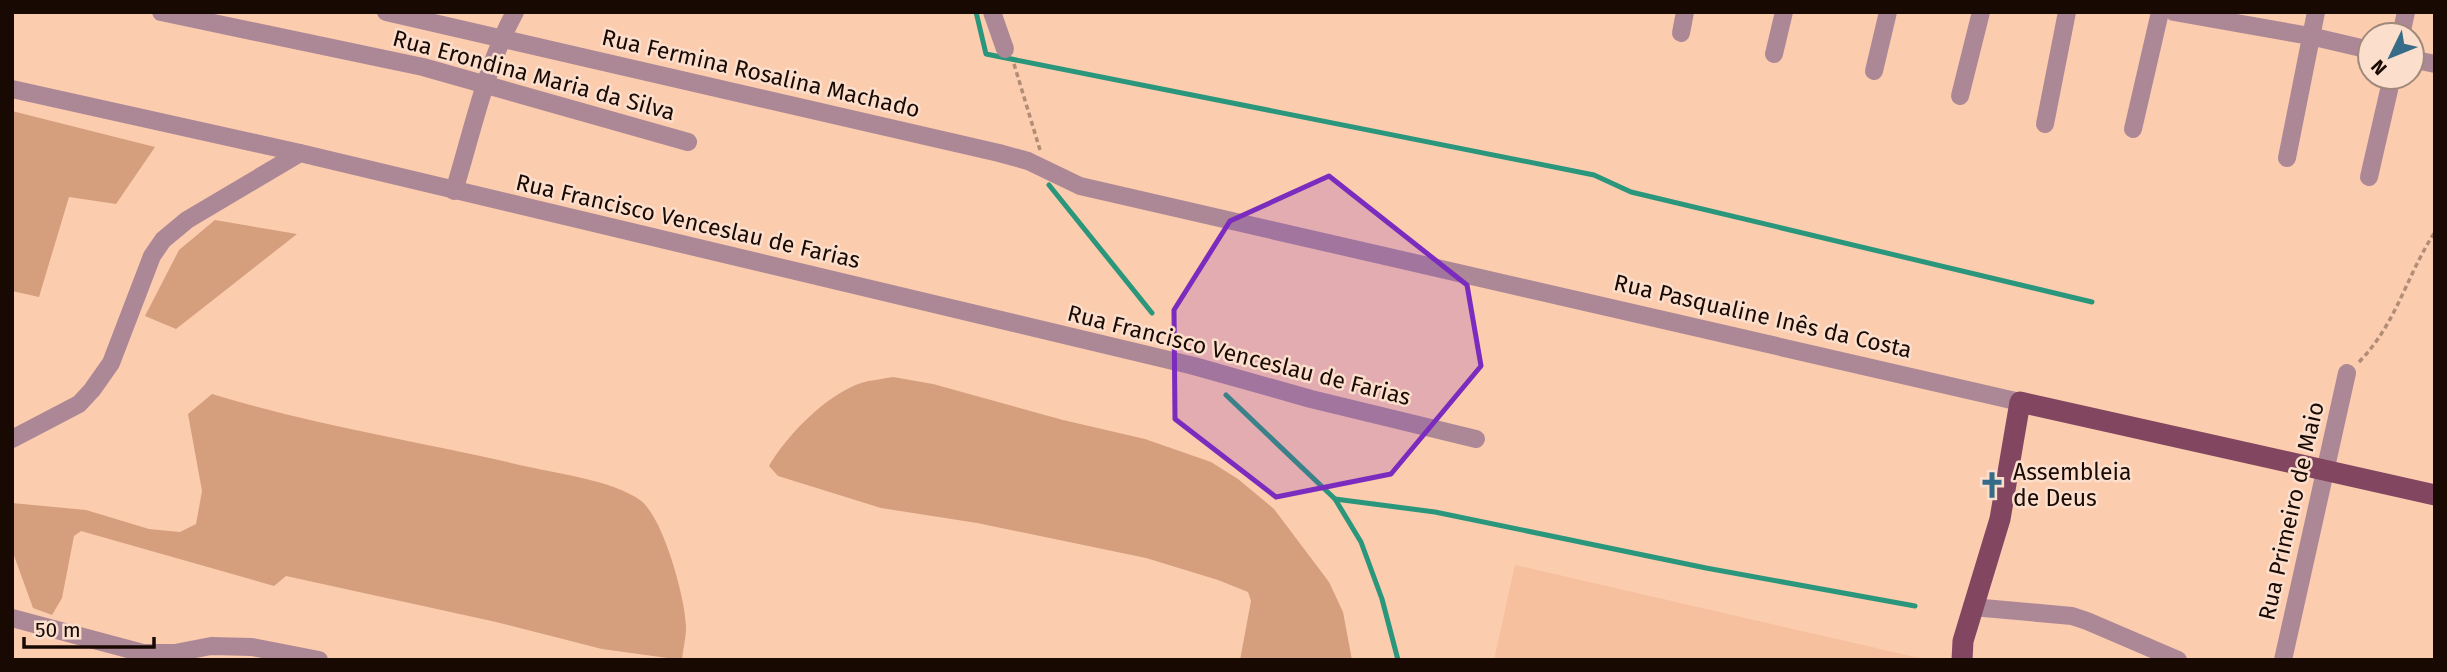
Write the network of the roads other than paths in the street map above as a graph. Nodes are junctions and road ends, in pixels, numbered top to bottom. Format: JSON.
{"nodes":[{"id":1,"x":161,"y":12,"type":"edge"},
{"id":2,"x":386,"y":12,"type":"edge"},
{"id":3,"x":515,"y":12,"type":"edge"},
{"id":4,"x":992,"y":12,"type":"edge"},
{"id":5,"x":1685,"y":12,"type":"edge"},
{"id":6,"x":1784,"y":12,"type":"edge"},
{"id":7,"x":1888,"y":12,"type":"edge"},
{"id":8,"x":1981,"y":12,"type":"edge"},
{"id":9,"x":2067,"y":12,"type":"edge"},
{"id":10,"x":2160,"y":12,"type":"edge"},
{"id":11,"x":2174,"y":12,"type":"edge"},
{"id":12,"x":2316,"y":12,"type":"edge"},
{"id":13,"x":1681,"y":33,"type":"dead end"},
{"id":14,"x":2311,"y":36,"type":"junction"},
{"id":15,"x":503,"y":39,"type":"junction"},
{"id":16,"x":2356,"y":47,"type":"edge"},
{"id":17,"x":1005,"y":49,"type":"dead end"},
{"id":18,"x":1774,"y":54,"type":"dead end"},
{"id":19,"x":1874,"y":71,"type":"dead end"},
{"id":20,"x":486,"y":85,"type":"junction"},
{"id":21,"x":12,"y":89,"type":"edge"},
{"id":22,"x":2389,"y":91,"type":"edge"},
{"id":23,"x":1960,"y":96,"type":"dead end"},
{"id":24,"x":2045,"y":124,"type":"dead end"},
{"id":25,"x":2133,"y":129,"type":"dead end"},
{"id":26,"x":688,"y":142,"type":"dead end"},
{"id":27,"x":300,"y":153,"type":"junction"},
{"id":28,"x":2287,"y":158,"type":"dead end"},
{"id":29,"x":2369,"y":177,"type":"dead end"},
{"id":30,"x":1080,"y":186,"type":"joint"},
{"id":31,"x":454,"y":191,"type":"junction"},
{"id":32,"x":2347,"y":373,"type":"road end"},
{"id":33,"x":2020,"y":402,"type":"junction"},
{"id":34,"x":14,"y":437,"type":"edge"},
{"id":35,"x":1476,"y":439,"type":"dead end"},
{"id":36,"x":2325,"y":471,"type":"junction"},
{"id":37,"x":2435,"y":495,"type":"edge"},
{"id":38,"x":1972,"y":607,"type":"junction"},
{"id":39,"x":12,"y":618,"type":"edge"},
{"id":40,"x":319,"y":660,"type":"edge"},
{"id":41,"x":1962,"y":660,"type":"edge"},
{"id":42,"x":2178,"y":660,"type":"edge"},
{"id":43,"x":2283,"y":660,"type":"edge"}],
"edges":[{"from":1,"to":20,"type":"street","name":"Rua Erondina Maria da Silva"},
{"from":2,"to":15,"type":"street","name":"Rua Fermina Rosalina Machado"},
{"from":3,"to":15,"type":"street"},
{"from":4,"to":17,"type":"street"},
{"from":5,"to":13,"type":"street"},
{"from":6,"to":18,"type":"street"},
{"from":7,"to":19,"type":"street"},
{"from":8,"to":23,"type":"street"},
{"from":9,"to":24,"type":"street"},
{"from":10,"to":25,"type":"street"},
{"from":11,"to":14,"type":"street"},
{"from":12,"to":14,"type":"street"},
{"from":14,"to":16,"type":"street"},
{"from":14,"to":28,"type":"street"},
{"from":15,"to":20,"type":"street"},
{"from":15,"to":30,"type":"street","name":"Rua Fermina Rosalina Machado"},
{"from":20,"to":26,"type":"street","name":"Rua Erondina Maria da Silva"},
{"from":20,"to":31,"type":"street"},
{"from":21,"to":27,"type":"street","name":"Rua Francisco Venceslau de Farias"},
{"from":22,"to":29,"type":"street"},
{"from":27,"to":31,"type":"street","name":"Rua Francisco Venceslau de Farias"},
{"from":27,"to":34,"type":"street"},
{"from":30,"to":33,"type":"street","name":"Rua Pasqualine Inês da Costa"},
{"from":31,"to":35,"type":"street","name":"Rua Francisco Venceslau de Farias"},
{"from":32,"to":36,"type":"street","name":"Rua Primeiro de Maio"},
{"from":33,"to":36,"type":"main road","name":"Rua Pasqualine Inês da Costa"},
{"from":33,"to":38,"type":"main road"},
{"from":36,"to":37,"type":"main road","name":"Rua Pasqualine Inês da Costa"},
{"from":36,"to":43,"type":"street","name":"Rua Primeiro de Maio"},
{"from":38,"to":41,"type":"main road"},
{"from":38,"to":42,"type":"street"},
{"from":39,"to":40,"type":"street"}]}
